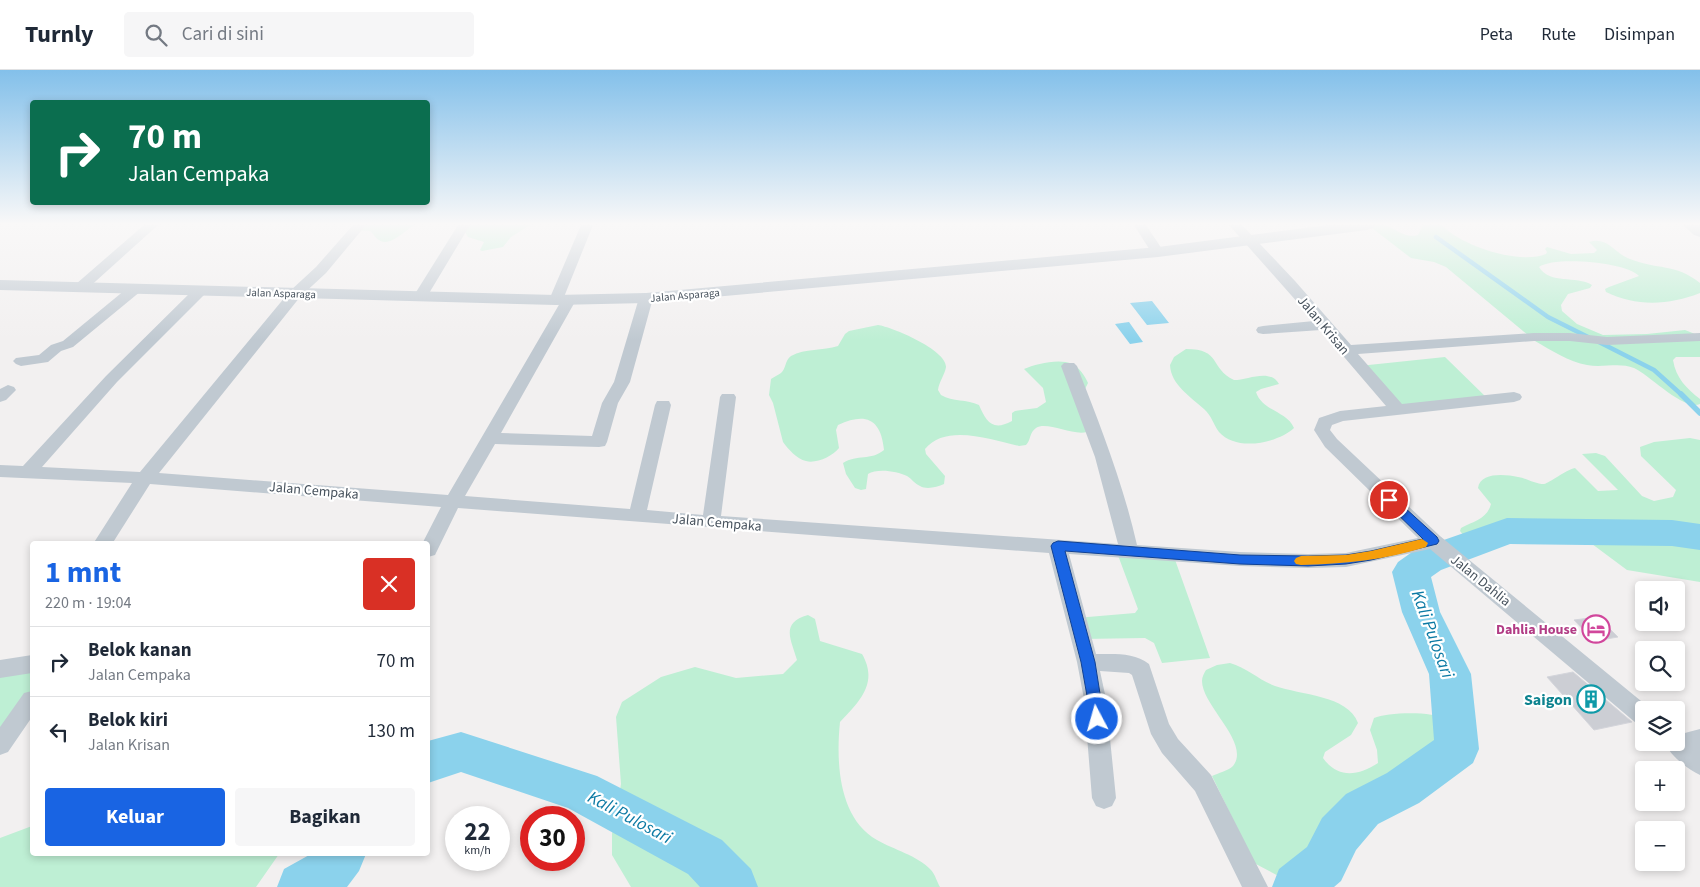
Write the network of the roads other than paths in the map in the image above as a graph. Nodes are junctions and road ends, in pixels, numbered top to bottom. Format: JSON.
{"nodes":[{"id":1,"x":108,"y":263,"type":"edge"},
{"id":2,"x":327,"y":263,"type":"edge"},
{"id":3,"x":441,"y":263,"type":"edge"},
{"id":4,"x":575,"y":263,"type":"edge"},
{"id":5,"x":1034,"y":263,"type":"edge"},
{"id":6,"x":1269,"y":263,"type":"edge"},
{"id":7,"x":0,"y":285,"type":"edge"},
{"id":8,"x":80,"y":287,"type":"junction"},
{"id":9,"x":136,"y":288,"type":"junction"},
{"id":10,"x":201,"y":290,"type":"junction"},
{"id":11,"x":295,"y":294,"type":"junction"},
{"id":12,"x":420,"y":297,"type":"junction"},
{"id":13,"x":646,"y":298,"type":"junction"},
{"id":14,"x":563,"y":300,"type":"junction"},
{"id":15,"x":1324,"y":325,"type":"junction"},
{"id":16,"x":1263,"y":330,"type":"dead end"},
{"id":17,"x":1700,"y":337,"type":"edge"},
{"id":18,"x":1346,"y":350,"type":"junction"},
{"id":19,"x":21,"y":360,"type":"dead end"},
{"id":20,"x":1069,"y":366,"type":"dead end"},
{"id":21,"x":1514,"y":397,"type":"dead end"},
{"id":22,"x":728,"y":398,"type":"dead end"},
{"id":23,"x":663,"y":405,"type":"dead end"},
{"id":24,"x":1398,"y":410,"type":"junction"},
{"id":25,"x":489,"y":438,"type":"junction"},
{"id":26,"x":0,"y":471,"type":"edge"},
{"id":27,"x":28,"y":472,"type":"junction"},
{"id":28,"x":145,"y":478,"type":"junction"},
{"id":29,"x":453,"y":501,"type":"junction"},
{"id":30,"x":637,"y":516,"type":"junction"},
{"id":31,"x":711,"y":522,"type":"junction"},
{"id":32,"x":104,"y":541,"type":"edge"},
{"id":33,"x":1439,"y":545,"type":"junction"},
{"id":34,"x":430,"y":546,"type":"edge"},
{"id":35,"x":1058,"y":546,"type":"junction"},
{"id":36,"x":1129,"y":551,"type":"junction"},
{"id":37,"x":1088,"y":662,"type":"junction"},
{"id":38,"x":30,"y":664,"type":"edge"},
{"id":39,"x":0,"y":669,"type":"edge"},
{"id":40,"x":30,"y":703,"type":"edge"},
{"id":41,"x":1635,"y":708,"type":"edge"},
{"id":42,"x":1700,"y":739,"type":"edge"},
{"id":43,"x":1685,"y":742,"type":"edge"},
{"id":44,"x":0,"y":746,"type":"edge"},
{"id":45,"x":1685,"y":751,"type":"edge"},
{"id":46,"x":1700,"y":764,"type":"edge"},
{"id":47,"x":1104,"y":798,"type":"dead end"},
{"id":48,"x":1255,"y":887,"type":"edge"}],
"edges":[{"from":1,"to":8,"type":"street"},
{"from":2,"to":11,"type":"street"},
{"from":3,"to":12,"type":"street"},
{"from":4,"to":14,"type":"street"},
{"from":5,"to":13,"type":"street","name":"Jalan Asparaga"},
{"from":6,"to":15,"type":"street","name":"Jalan Krisan"},
{"from":7,"to":8,"type":"street","name":"Jalan Asparaga"},
{"from":8,"to":9,"type":"street","name":"Jalan Asparaga"},
{"from":9,"to":10,"type":"street","name":"Jalan Asparaga"},
{"from":9,"to":19,"type":"street"},
{"from":10,"to":11,"type":"street","name":"Jalan Asparaga"},
{"from":10,"to":27,"type":"street"},
{"from":11,"to":12,"type":"street","name":"Jalan Asparaga"},
{"from":11,"to":28,"type":"street"},
{"from":12,"to":14,"type":"street","name":"Jalan Asparaga"},
{"from":13,"to":14,"type":"street","name":"Jalan Asparaga"},
{"from":13,"to":25,"type":"street"},
{"from":14,"to":25,"type":"street"},
{"from":15,"to":16,"type":"street"},
{"from":15,"to":18,"type":"street","name":"Jalan Krisan"},
{"from":17,"to":18,"type":"street"},
{"from":18,"to":24,"type":"street","name":"Jalan Krisan"},
{"from":20,"to":36,"type":"street"},
{"from":21,"to":24,"type":"street"},
{"from":22,"to":31,"type":"street"},
{"from":23,"to":30,"type":"street"},
{"from":24,"to":33,"type":"street"},
{"from":25,"to":29,"type":"street"},
{"from":26,"to":27,"type":"street","name":"Jalan Cempaka"},
{"from":27,"to":28,"type":"street","name":"Jalan Cempaka"},
{"from":28,"to":29,"type":"street","name":"Jalan Cempaka"},
{"from":28,"to":32,"type":"street"},
{"from":29,"to":30,"type":"street","name":"Jalan Cempaka"},
{"from":29,"to":34,"type":"street"},
{"from":30,"to":31,"type":"street","name":"Jalan Cempaka"},
{"from":31,"to":35,"type":"street","name":"Jalan Cempaka"},
{"from":33,"to":36,"type":"street","name":"Jalan Cempaka"},
{"from":33,"to":41,"type":"street","name":"Jalan Dahlia"},
{"from":35,"to":36,"type":"street","name":"Jalan Cempaka"},
{"from":35,"to":37,"type":"street"},
{"from":37,"to":47,"type":"street"},
{"from":37,"to":48,"type":"street"},
{"from":38,"to":39,"type":"street"},
{"from":40,"to":44,"type":"street"},
{"from":42,"to":43,"type":"street"},
{"from":45,"to":46,"type":"street"}]}
